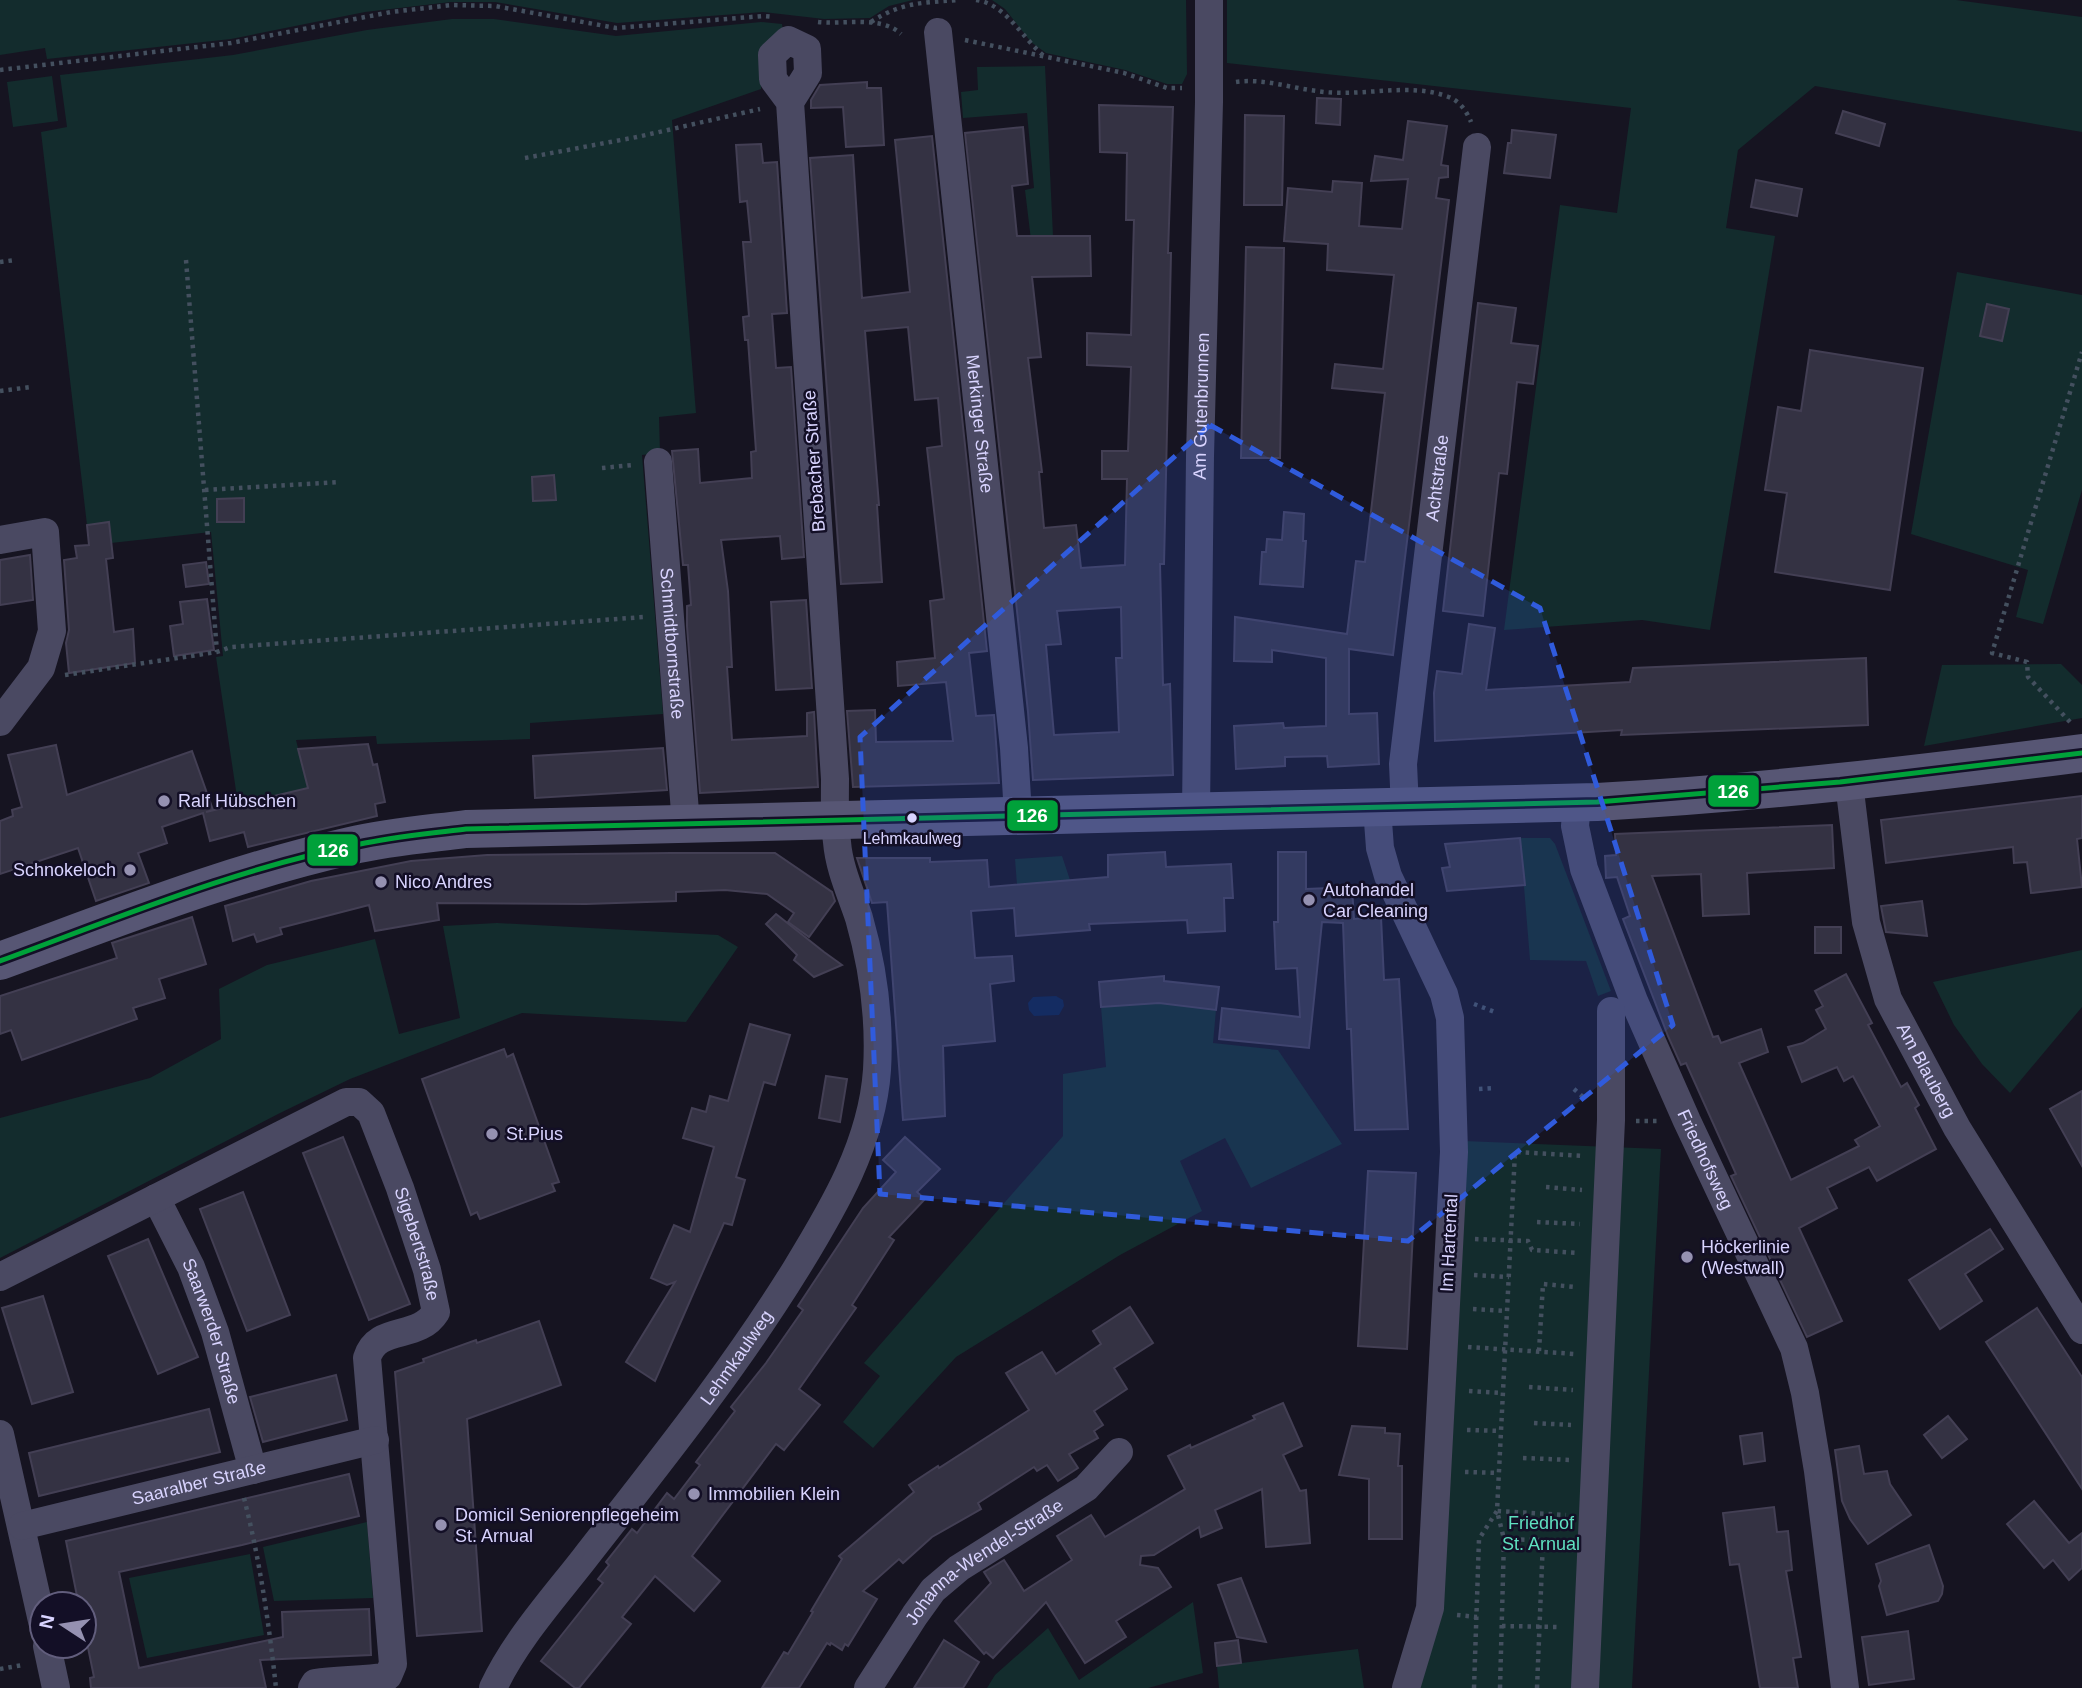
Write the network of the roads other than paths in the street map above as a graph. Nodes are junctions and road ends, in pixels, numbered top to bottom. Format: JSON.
{"nodes":[{"id":1,"x":1209,"y":0,"type":"edge"},
{"id":2,"x":938,"y":32,"type":"road end"},
{"id":3,"x":790,"y":102,"type":"road end"},
{"id":4,"x":1477,"y":147,"type":"road end"},
{"id":5,"x":658,"y":462,"type":"dead end"},
{"id":6,"x":0,"y":540,"type":"edge"},
{"id":7,"x":0,"y":722,"type":"edge"},
{"id":8,"x":2079,"y":753,"type":"edge"},
{"id":9,"x":1849,"y":783,"type":"junction"},
{"id":10,"x":1577,"y":802,"type":"junction"},
{"id":11,"x":1391,"y":808,"type":"junction"},
{"id":12,"x":1196,"y":812,"type":"junction"},
{"id":13,"x":1017,"y":815,"type":"junction"},
{"id":14,"x":836,"y":820,"type":"junction"},
{"id":15,"x":685,"y":825,"type":"junction"},
{"id":16,"x":0,"y":961,"type":"edge"},
{"id":17,"x":1611,"y":1011,"type":"dead end"},
{"id":18,"x":156,"y":1198,"type":"junction"},
{"id":19,"x":0,"y":1277,"type":"edge"},
{"id":20,"x":2082,"y":1330,"type":"edge"},
{"id":21,"x":0,"y":1434,"type":"edge"},
{"id":22,"x":375,"y":1440,"type":"junction"},
{"id":23,"x":1119,"y":1452,"type":"dead end"},
{"id":24,"x":245,"y":1472,"type":"junction"},
{"id":25,"x":5,"y":1474,"type":"edge"},
{"id":26,"x":22,"y":1526,"type":"junction"},
{"id":27,"x":35,"y":1590,"type":"edge"},
{"id":28,"x":50,"y":1660,"type":"edge"},
{"id":29,"x":56,"y":1688,"type":"edge"},
{"id":30,"x":312,"y":1688,"type":"edge"},
{"id":31,"x":493,"y":1688,"type":"edge"},
{"id":32,"x":868,"y":1688,"type":"edge"},
{"id":33,"x":1406,"y":1688,"type":"edge"},
{"id":34,"x":1585,"y":1688,"type":"edge"},
{"id":35,"x":1844,"y":1688,"type":"edge"}],
"edges":[{"from":1,"to":12,"type":"street","name":"Am Gutenbrunnen"},
{"from":2,"to":13,"type":"street","name":"Merkinger Straße"},
{"from":3,"to":14,"type":"street","name":"Brebacher Straße"},
{"from":4,"to":11,"type":"street","name":"Achtstraße"},
{"from":5,"to":15,"type":"street","name":"Schmidtbornstraße"},
{"from":6,"to":7,"type":"street"},
{"from":8,"to":9,"type":"street"},
{"from":9,"to":10,"type":"street"},
{"from":9,"to":20,"type":"street","name":"Am Blauberg"},
{"from":10,"to":11,"type":"street"},
{"from":10,"to":35,"type":"street","name":"Friedhofsweg"},
{"from":11,"to":12,"type":"street"},
{"from":11,"to":33,"type":"street","name":"Im Hartental"},
{"from":12,"to":13,"type":"street"},
{"from":13,"to":14,"type":"street"},
{"from":14,"to":15,"type":"street"},
{"from":14,"to":31,"type":"street","name":"Lehmkaulweg"},
{"from":15,"to":16,"type":"street"},
{"from":17,"to":34,"type":"street"},
{"from":18,"to":19,"type":"street","name":"Sigebertstraße"},
{"from":18,"to":22,"type":"street","name":"Sigebertstraße"},
{"from":18,"to":24,"type":"street","name":"Saarwerder Straße"},
{"from":21,"to":25,"type":"street"},
{"from":22,"to":24,"type":"street","name":"Saaralber Straße"},
{"from":22,"to":30,"type":"street","name":"Sigebertstraße"},
{"from":23,"to":32,"type":"street","name":"Johanna-Wendel-Straße"},
{"from":24,"to":26,"type":"street","name":"Saaralber Straße"},
{"from":25,"to":26,"type":"street"},
{"from":26,"to":27,"type":"street"},
{"from":28,"to":29,"type":"street"}]}
